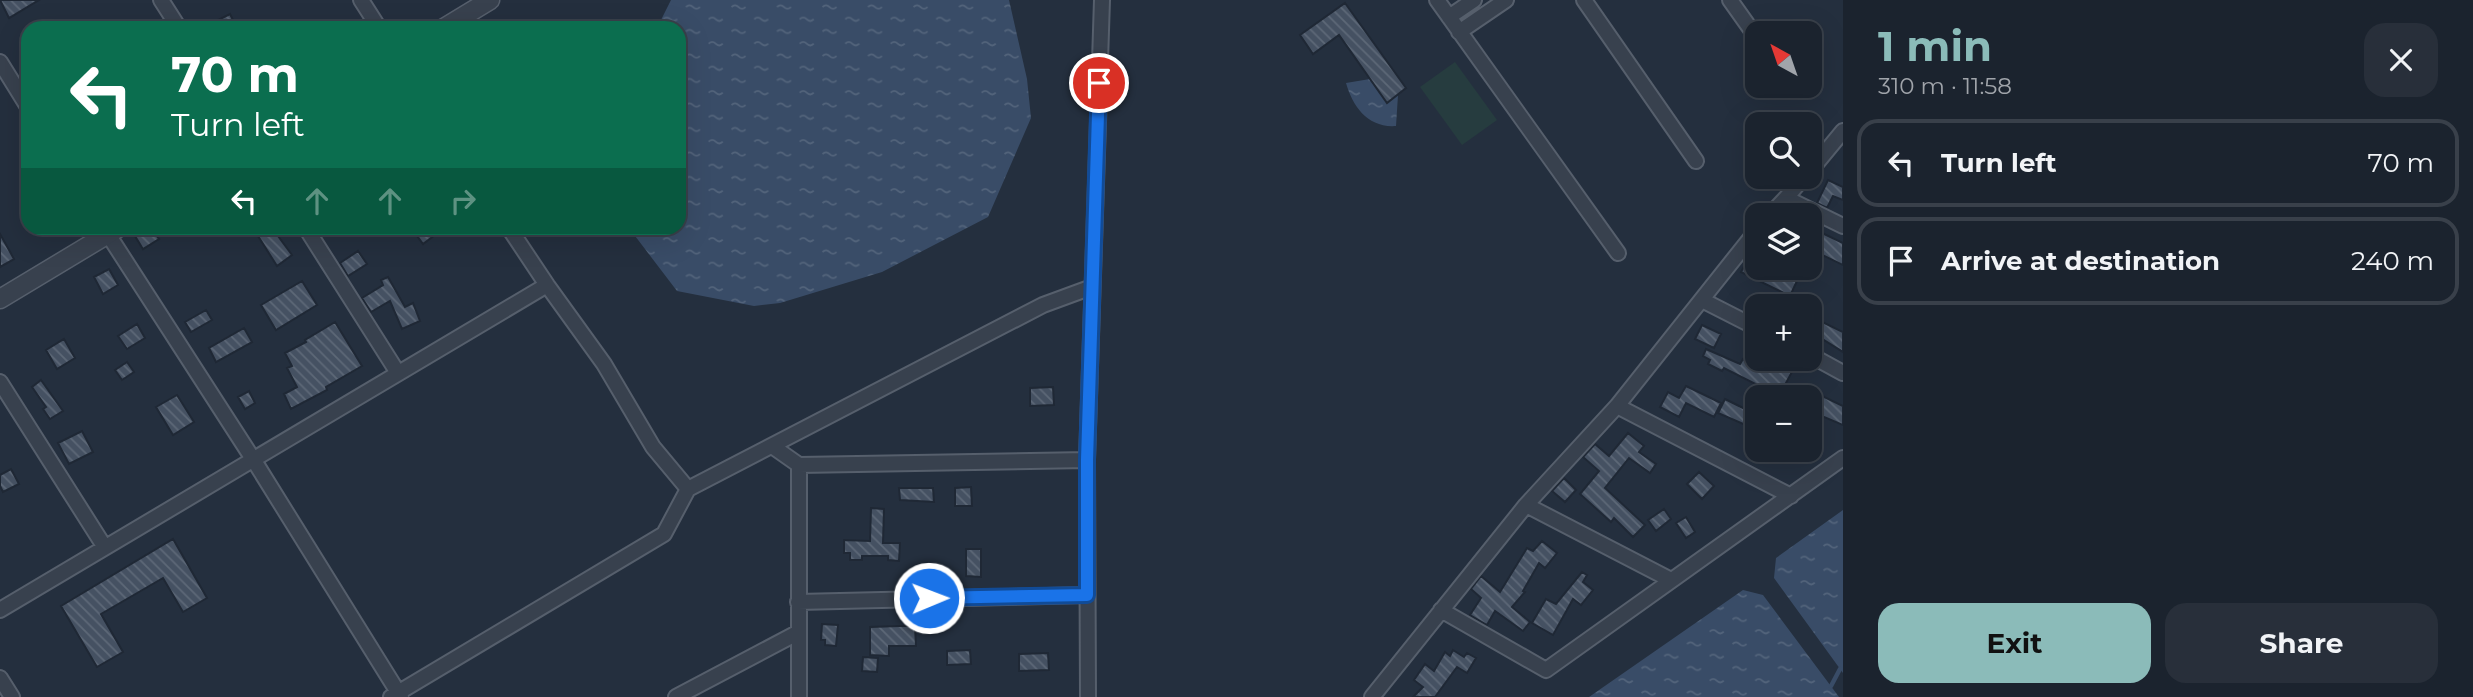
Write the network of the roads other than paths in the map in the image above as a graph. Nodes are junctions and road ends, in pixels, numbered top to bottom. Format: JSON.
{"nodes":[{"id":1,"x":160,"y":0,"type":"edge"},
{"id":2,"x":361,"y":0,"type":"edge"},
{"id":3,"x":490,"y":0,"type":"edge"},
{"id":4,"x":1102,"y":0,"type":"edge"},
{"id":5,"x":1437,"y":0,"type":"edge"},
{"id":6,"x":1474,"y":0,"type":"edge"},
{"id":7,"x":1506,"y":0,"type":"edge"},
{"id":8,"x":1584,"y":0,"type":"edge"},
{"id":9,"x":1730,"y":0,"type":"edge"},
{"id":10,"x":1449,"y":17,"type":"junction"},
{"id":11,"x":174,"y":21,"type":"edge"},
{"id":12,"x":374,"y":21,"type":"edge"},
{"id":13,"x":456,"y":21,"type":"edge"},
{"id":14,"x":1745,"y":21,"type":"edge"},
{"id":15,"x":1459,"y":32,"type":"junction"},
{"id":16,"x":0,"y":62,"type":"edge"},
{"id":17,"x":21,"y":96,"type":"edge"},
{"id":18,"x":1843,"y":131,"type":"edge"},
{"id":19,"x":1822,"y":156,"type":"edge"},
{"id":20,"x":1696,"y":161,"type":"dead end"},
{"id":21,"x":1794,"y":189,"type":"edge"},
{"id":22,"x":1786,"y":198,"type":"junction"},
{"id":23,"x":1781,"y":203,"type":"edge"},
{"id":24,"x":1843,"y":226,"type":"edge"},
{"id":25,"x":102,"y":235,"type":"edge"},
{"id":26,"x":113,"y":235,"type":"edge"},
{"id":27,"x":310,"y":235,"type":"edge"},
{"id":28,"x":514,"y":235,"type":"edge"},
{"id":29,"x":1745,"y":245,"type":"edge"},
{"id":30,"x":1618,"y":253,"type":"dead end"},
{"id":31,"x":547,"y":285,"type":"junction"},
{"id":32,"x":1091,"y":286,"type":"junction"},
{"id":33,"x":0,"y":299,"type":"edge"},
{"id":34,"x":1702,"y":300,"type":"junction"},
{"id":35,"x":1745,"y":322,"type":"edge"},
{"id":36,"x":1822,"y":362,"type":"edge"},
{"id":37,"x":398,"y":373,"type":"junction"},
{"id":38,"x":1843,"y":373,"type":"edge"},
{"id":39,"x":0,"y":382,"type":"edge"},
{"id":40,"x":1617,"y":406,"type":"junction"},
{"id":41,"x":772,"y":446,"type":"junction"},
{"id":42,"x":253,"y":458,"type":"junction"},
{"id":43,"x":1843,"y":458,"type":"edge"},
{"id":44,"x":1087,"y":460,"type":"junction"},
{"id":45,"x":799,"y":466,"type":"junction"},
{"id":46,"x":688,"y":489,"type":"junction"},
{"id":47,"x":1791,"y":496,"type":"junction"},
{"id":48,"x":1526,"y":505,"type":"junction"},
{"id":49,"x":104,"y":546,"type":"junction"},
{"id":50,"x":1671,"y":580,"type":"junction"},
{"id":51,"x":1087,"y":595,"type":"junction"},
{"id":52,"x":798,"y":601,"type":"junction"},
{"id":53,"x":0,"y":610,"type":"edge"},
{"id":54,"x":1441,"y":610,"type":"junction"},
{"id":55,"x":799,"y":632,"type":"junction"},
{"id":56,"x":0,"y":678,"type":"edge"},
{"id":57,"x":397,"y":696,"type":"edge"},
{"id":58,"x":12,"y":697,"type":"edge"},
{"id":59,"x":676,"y":697,"type":"edge"},
{"id":60,"x":799,"y":697,"type":"edge"},
{"id":61,"x":1088,"y":697,"type":"edge"},
{"id":62,"x":1372,"y":697,"type":"edge"}],
"edges":[{"from":1,"to":11,"type":"street"},
{"from":2,"to":12,"type":"street"},
{"from":3,"to":13,"type":"street"},
{"from":4,"to":32,"type":"street"},
{"from":5,"to":10,"type":"street"},
{"from":6,"to":10,"type":"street"},
{"from":7,"to":15,"type":"street"},
{"from":8,"to":20,"type":"street"},
{"from":9,"to":14,"type":"street"},
{"from":10,"to":15,"type":"street"},
{"from":15,"to":30,"type":"street"},
{"from":16,"to":17,"type":"street"},
{"from":18,"to":19,"type":"street"},
{"from":21,"to":22,"type":"street"},
{"from":22,"to":23,"type":"street"},
{"from":22,"to":24,"type":"street"},
{"from":25,"to":33,"type":"street"},
{"from":26,"to":42,"type":"street"},
{"from":27,"to":37,"type":"street"},
{"from":28,"to":31,"type":"street"},
{"from":29,"to":34,"type":"street"},
{"from":31,"to":37,"type":"street"},
{"from":31,"to":46,"type":"street"},
{"from":32,"to":41,"type":"street"},
{"from":32,"to":44,"type":"street"},
{"from":34,"to":35,"type":"street"},
{"from":34,"to":40,"type":"street"},
{"from":36,"to":38,"type":"street"},
{"from":37,"to":42,"type":"street"},
{"from":39,"to":49,"type":"street"},
{"from":40,"to":47,"type":"street"},
{"from":40,"to":48,"type":"street"},
{"from":41,"to":45,"type":"street"},
{"from":41,"to":46,"type":"street"},
{"from":42,"to":49,"type":"street"},
{"from":42,"to":57,"type":"street"},
{"from":43,"to":47,"type":"street"},
{"from":44,"to":45,"type":"street"},
{"from":44,"to":51,"type":"street"},
{"from":45,"to":52,"type":"street"},
{"from":46,"to":57,"type":"street"},
{"from":47,"to":50,"type":"street"},
{"from":48,"to":50,"type":"street"},
{"from":48,"to":54,"type":"street"},
{"from":49,"to":53,"type":"street"},
{"from":50,"to":54,"type":"street"},
{"from":51,"to":52,"type":"street"},
{"from":51,"to":61,"type":"street"},
{"from":52,"to":55,"type":"street"},
{"from":54,"to":62,"type":"street"},
{"from":55,"to":59,"type":"street"},
{"from":55,"to":60,"type":"street"},
{"from":56,"to":58,"type":"street"}]}
